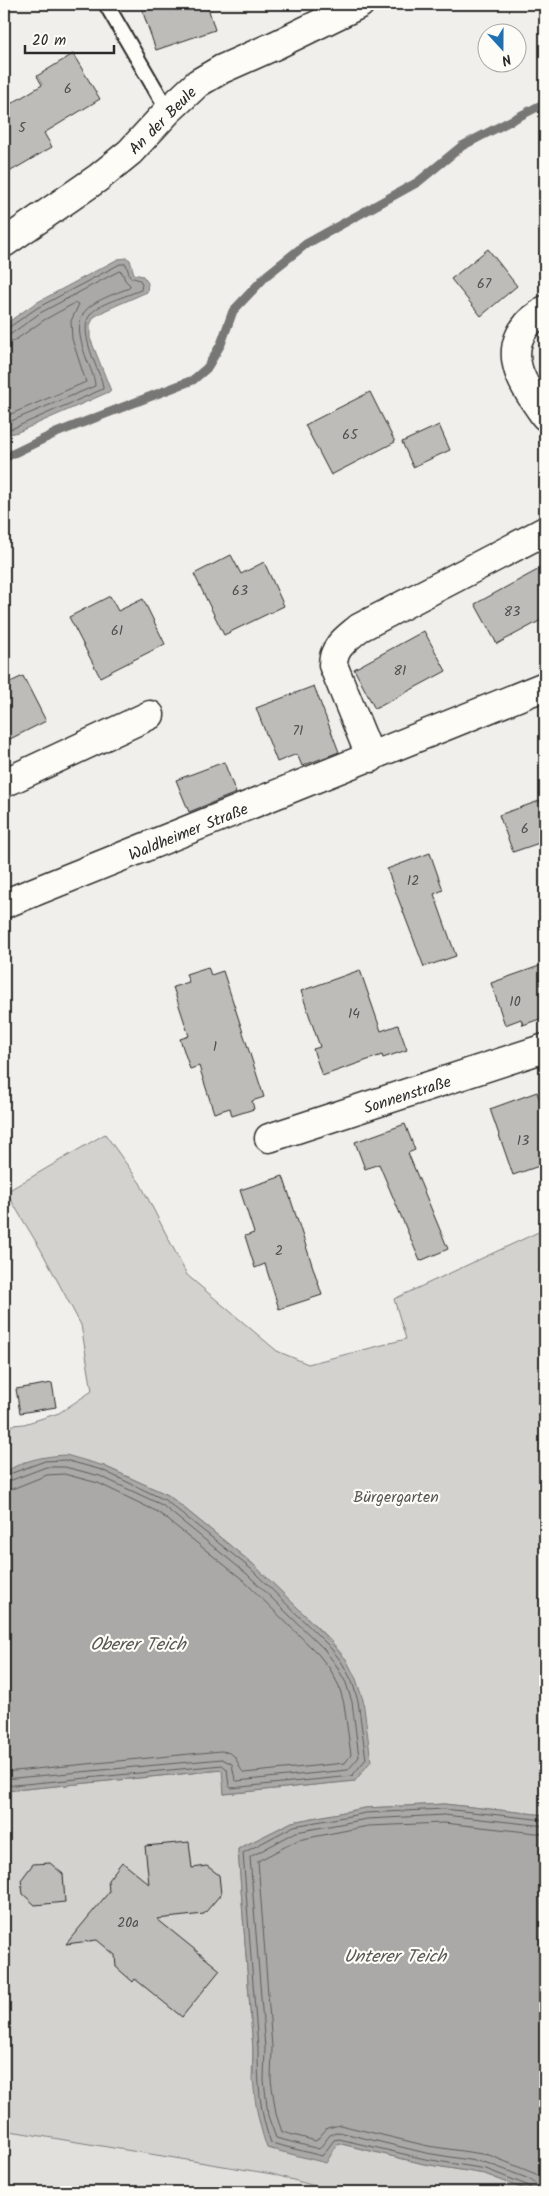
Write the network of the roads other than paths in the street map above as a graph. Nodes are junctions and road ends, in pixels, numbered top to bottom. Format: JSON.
{"nodes":[{"id":1,"x":106,"y":4,"type":"edge"},
{"id":2,"x":360,"y":4,"type":"edge"},
{"id":3,"x":168,"y":111,"type":"junction"},
{"id":4,"x":4,"y":243,"type":"edge"},
{"id":5,"x":545,"y":310,"type":"edge"},
{"id":6,"x":545,"y":416,"type":"edge"},
{"id":7,"x":545,"y":531,"type":"edge"},
{"id":8,"x":545,"y":686,"type":"edge"},
{"id":9,"x":150,"y":715,"type":"dead end"},
{"id":10,"x":371,"y":758,"type":"junction"},
{"id":11,"x":4,"y":783,"type":"edge"},
{"id":12,"x":4,"y":904,"type":"edge"},
{"id":13,"x":545,"y":1048,"type":"edge"},
{"id":14,"x":269,"y":1138,"type":"dead end"}],
"edges":[{"from":1,"to":3,"type":"lane"},
{"from":2,"to":3,"type":"street","name":"An der Beule"},
{"from":3,"to":4,"type":"street","name":"An der Beule"},
{"from":5,"to":6,"type":"street"},
{"from":7,"to":10,"type":"street"},
{"from":8,"to":10,"type":"street","name":"Waldheimer Straße"},
{"from":9,"to":11,"type":"street"},
{"from":10,"to":12,"type":"street","name":"Waldheimer Straße"},
{"from":13,"to":14,"type":"street","name":"Sonnenstraße"}]}
